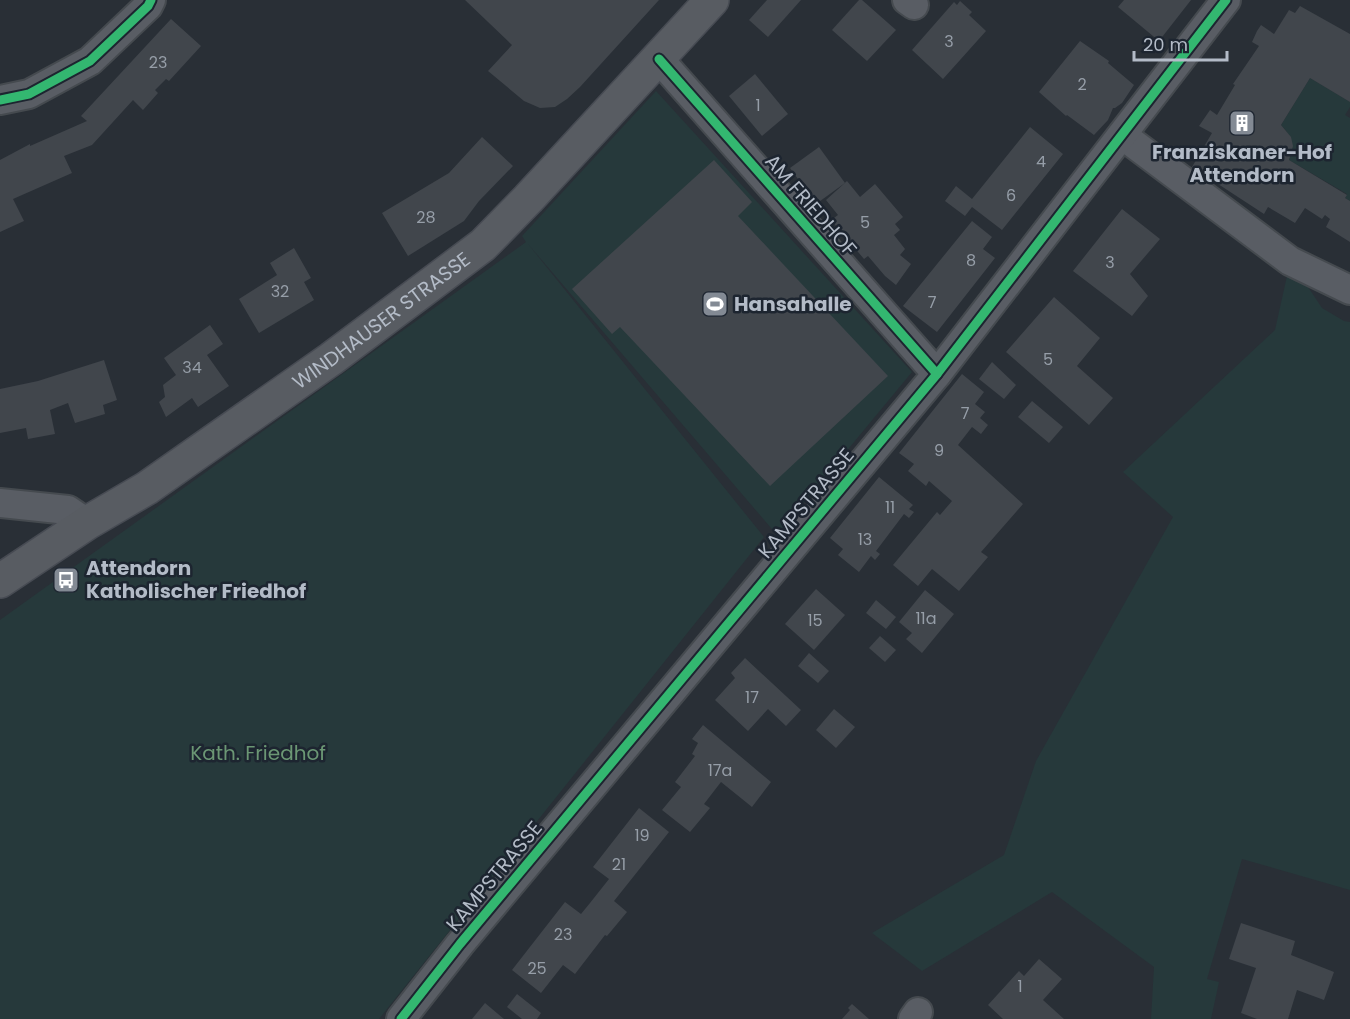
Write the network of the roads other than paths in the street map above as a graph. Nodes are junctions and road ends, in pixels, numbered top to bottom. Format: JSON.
{"nodes":[{"id":1,"x":151,"y":0,"type":"edge"},
{"id":2,"x":712,"y":0,"type":"edge"},
{"id":3,"x":1226,"y":0,"type":"edge"},
{"id":4,"x":659,"y":59,"type":"junction"},
{"id":5,"x":0,"y":100,"type":"edge"},
{"id":6,"x":1122,"y":135,"type":"junction"},
{"id":7,"x":1350,"y":290,"type":"edge"},
{"id":8,"x":937,"y":374,"type":"junction"},
{"id":9,"x":0,"y":503,"type":"edge"},
{"id":10,"x":87,"y":523,"type":"junction"},
{"id":11,"x":0,"y":581,"type":"edge"},
{"id":12,"x":401,"y":1019,"type":"edge"}],
"edges":[{"from":1,"to":5,"type":"street"},
{"from":2,"to":4,"type":"main road","name":"WINDHAUSER STRASSE"},
{"from":3,"to":6,"type":"street","name":"KAMPSTRASSE"},
{"from":4,"to":8,"type":"street","name":"AM FRIEDHOF"},
{"from":4,"to":10,"type":"main road","name":"WINDHAUSER STRASSE"},
{"from":6,"to":7,"type":"street"},
{"from":6,"to":8,"type":"street","name":"KAMPSTRASSE"},
{"from":8,"to":12,"type":"street","name":"KAMPSTRASSE"},
{"from":9,"to":10,"type":"street"},
{"from":10,"to":11,"type":"main road","name":"WINDHAUSER STRASSE"}]}
